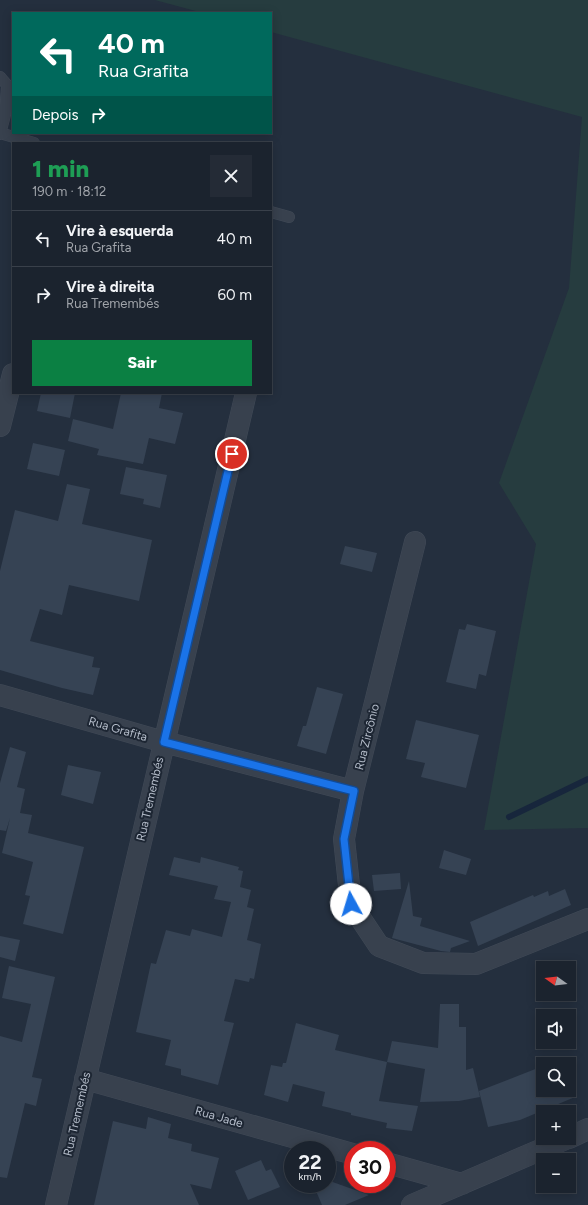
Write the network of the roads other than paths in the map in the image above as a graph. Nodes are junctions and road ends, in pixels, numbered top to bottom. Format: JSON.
{"nodes":[{"id":1,"x":0,"y":77,"type":"edge"},
{"id":2,"x":0,"y":134,"type":"edge"},
{"id":3,"x":30,"y":142,"type":"edge"},
{"id":4,"x":272,"y":212,"type":"edge"},
{"id":5,"x":289,"y":217,"type":"dead end"},
{"id":6,"x":12,"y":378,"type":"edge"},
{"id":7,"x":246,"y":394,"type":"edge"},
{"id":8,"x":0,"y":426,"type":"edge"},
{"id":9,"x":415,"y":542,"type":"dead end"},
{"id":10,"x":0,"y":695,"type":"edge"},
{"id":11,"x":164,"y":742,"type":"junction"},
{"id":12,"x":354,"y":791,"type":"junction"},
{"id":13,"x":588,"y":919,"type":"edge"},
{"id":14,"x":85,"y":1079,"type":"junction"},
{"id":15,"x":588,"y":1130,"type":"edge"},
{"id":16,"x":576,"y":1135,"type":"edge"},
{"id":17,"x":553,"y":1145,"type":"edge"},
{"id":18,"x":344,"y":1151,"type":"edge"},
{"id":19,"x":396,"y":1166,"type":"edge"},
{"id":20,"x":462,"y":1184,"type":"junction"},
{"id":21,"x":56,"y":1205,"type":"edge"},
{"id":22,"x":412,"y":1205,"type":"edge"}],
"edges":[{"from":1,"to":2,"type":"lane"},
{"from":2,"to":3,"type":"lane"},
{"from":4,"to":5,"type":"lane"},
{"from":6,"to":8,"type":"street"},
{"from":7,"to":11,"type":"street","name":"Rua Tremembés"},
{"from":9,"to":12,"type":"street","name":"Rua Zircônio"},
{"from":10,"to":11,"type":"street","name":"Rua Grafita"},
{"from":11,"to":12,"type":"street","name":"Rua Grafita"},
{"from":11,"to":14,"type":"street","name":"Rua Tremembés"},
{"from":12,"to":13,"type":"street","name":"Rua Zircônio"},
{"from":14,"to":18,"type":"street","name":"Rua Jade"},
{"from":14,"to":21,"type":"street","name":"Rua Tremembés"},
{"from":15,"to":16,"type":"street"},
{"from":17,"to":20,"type":"street"},
{"from":19,"to":20,"type":"street"},
{"from":20,"to":22,"type":"street"}]}
